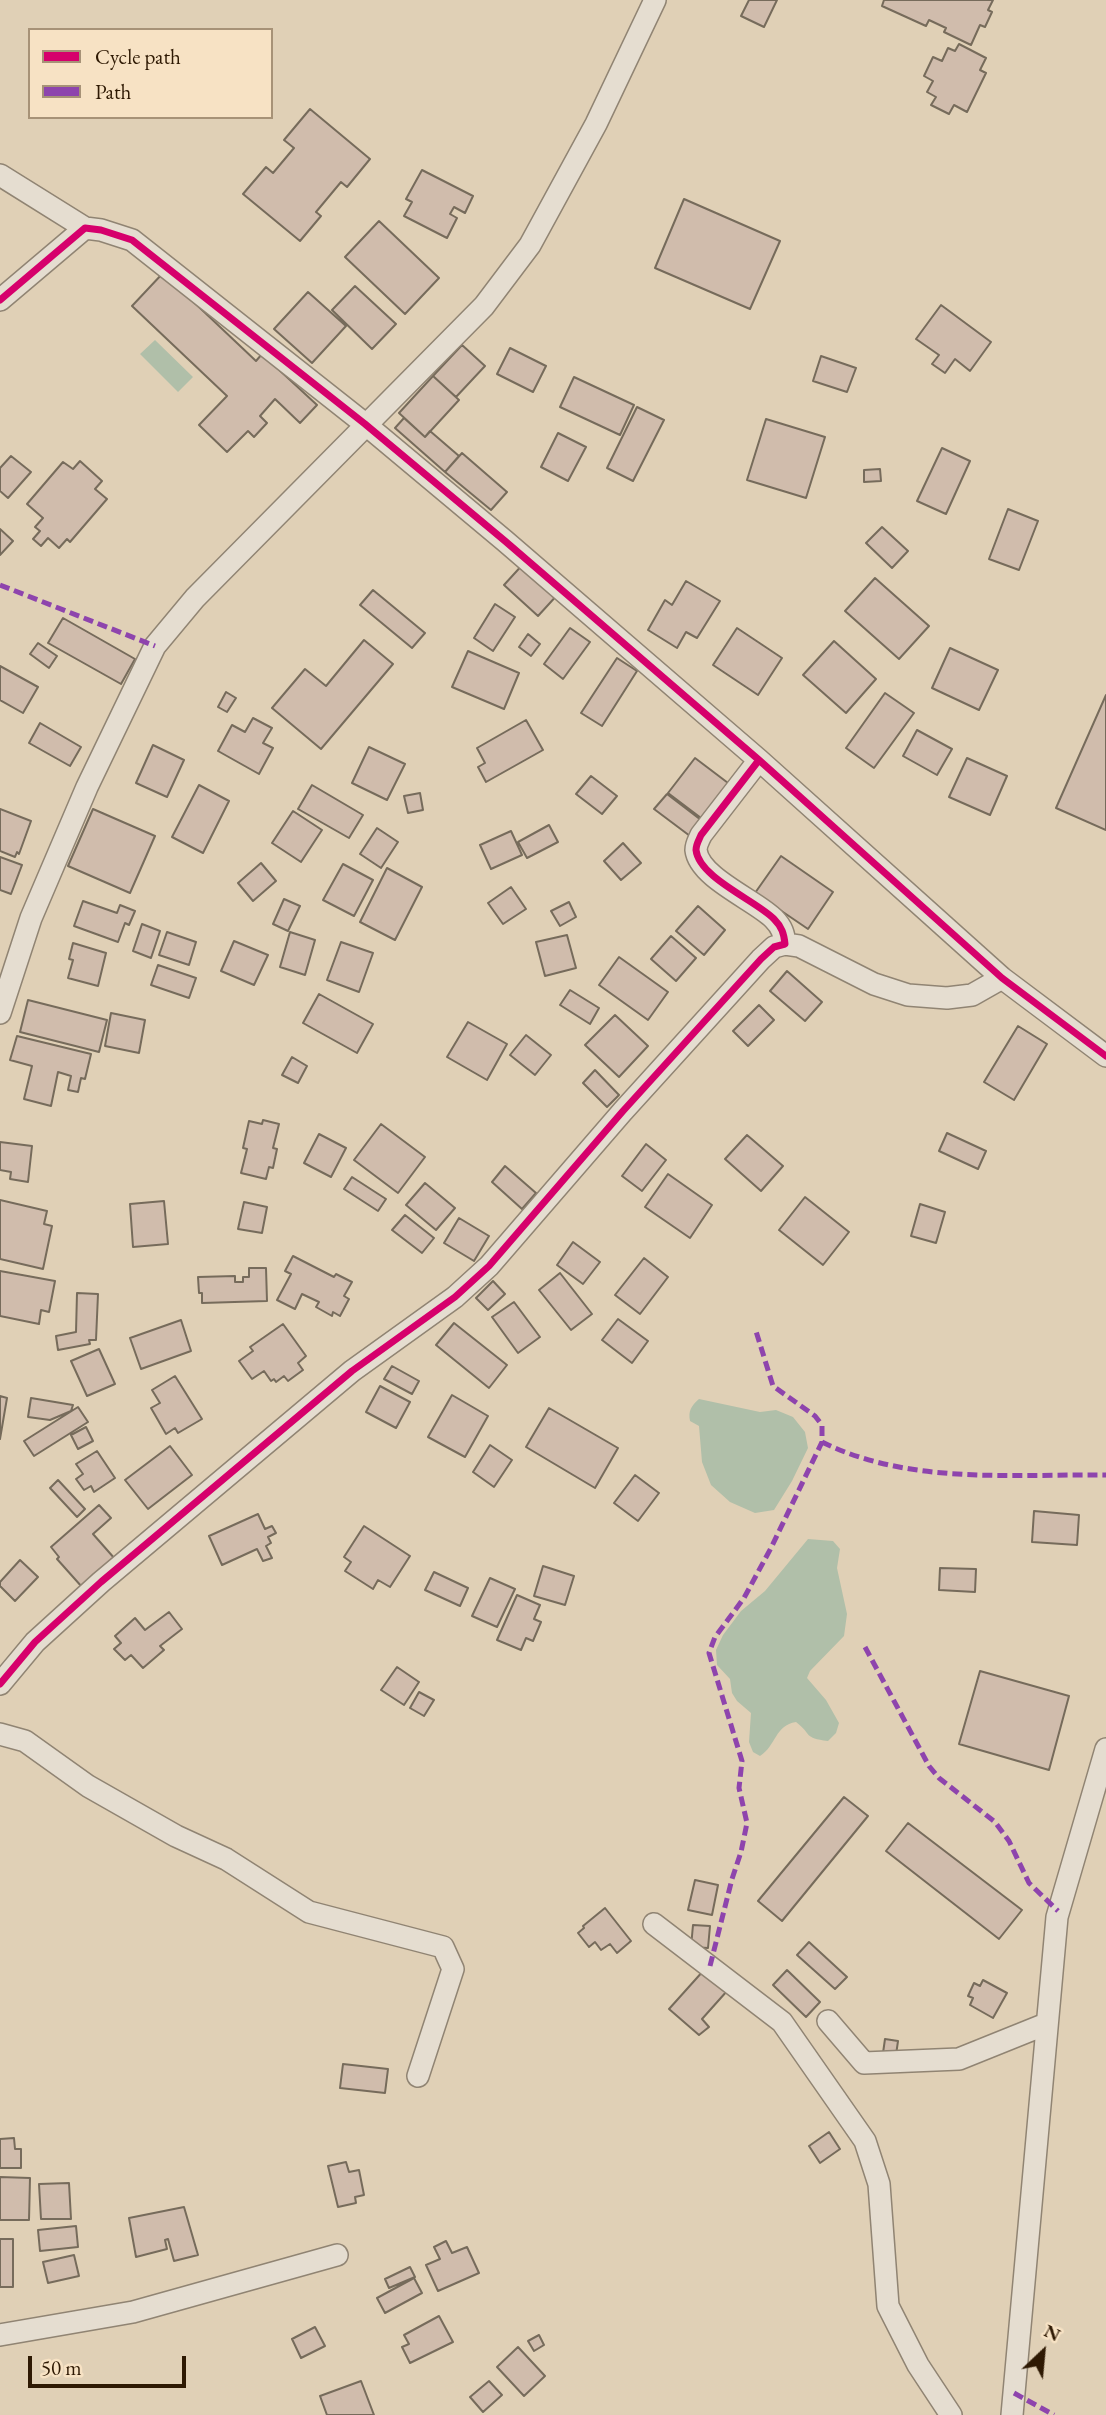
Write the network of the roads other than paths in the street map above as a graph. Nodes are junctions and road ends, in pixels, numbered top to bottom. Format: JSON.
{"nodes":[{"id":1,"x":655,"y":0,"type":"edge"},
{"id":2,"x":0,"y":175,"type":"edge"},
{"id":3,"x":85,"y":228,"type":"junction"},
{"id":4,"x":0,"y":300,"type":"edge"},
{"id":5,"x":365,"y":424,"type":"junction"},
{"id":6,"x":759,"y":760,"type":"junction"},
{"id":7,"x":785,"y":944,"type":"junction"},
{"id":8,"x":1002,"y":978,"type":"junction"},
{"id":9,"x":0,"y":1013,"type":"edge"},
{"id":10,"x":1106,"y":1056,"type":"edge"},
{"id":11,"x":0,"y":1684,"type":"edge"},
{"id":12,"x":0,"y":1734,"type":"edge"},
{"id":13,"x":1106,"y":1749,"type":"edge"},
{"id":14,"x":654,"y":1924,"type":"dead end"},
{"id":15,"x":828,"y":2021,"type":"dead end"},
{"id":16,"x":1046,"y":2024,"type":"junction"},
{"id":17,"x":418,"y":2076,"type":"dead end"},
{"id":18,"x":337,"y":2255,"type":"dead end"},
{"id":19,"x":0,"y":2335,"type":"edge"},
{"id":20,"x":951,"y":2415,"type":"edge"},
{"id":21,"x":1012,"y":2415,"type":"edge"}],
"edges":[{"from":1,"to":5,"type":"street"},
{"from":2,"to":3,"type":"street"},
{"from":3,"to":4,"type":"street"},
{"from":3,"to":5,"type":"street"},
{"from":5,"to":6,"type":"street"},
{"from":5,"to":9,"type":"street"},
{"from":6,"to":7,"type":"street"},
{"from":6,"to":8,"type":"street"},
{"from":7,"to":8,"type":"street"},
{"from":7,"to":11,"type":"street"},
{"from":8,"to":10,"type":"street"},
{"from":12,"to":17,"type":"street"},
{"from":13,"to":16,"type":"street"},
{"from":14,"to":20,"type":"street"},
{"from":15,"to":16,"type":"street"},
{"from":16,"to":21,"type":"street"},
{"from":18,"to":19,"type":"street"}]}
